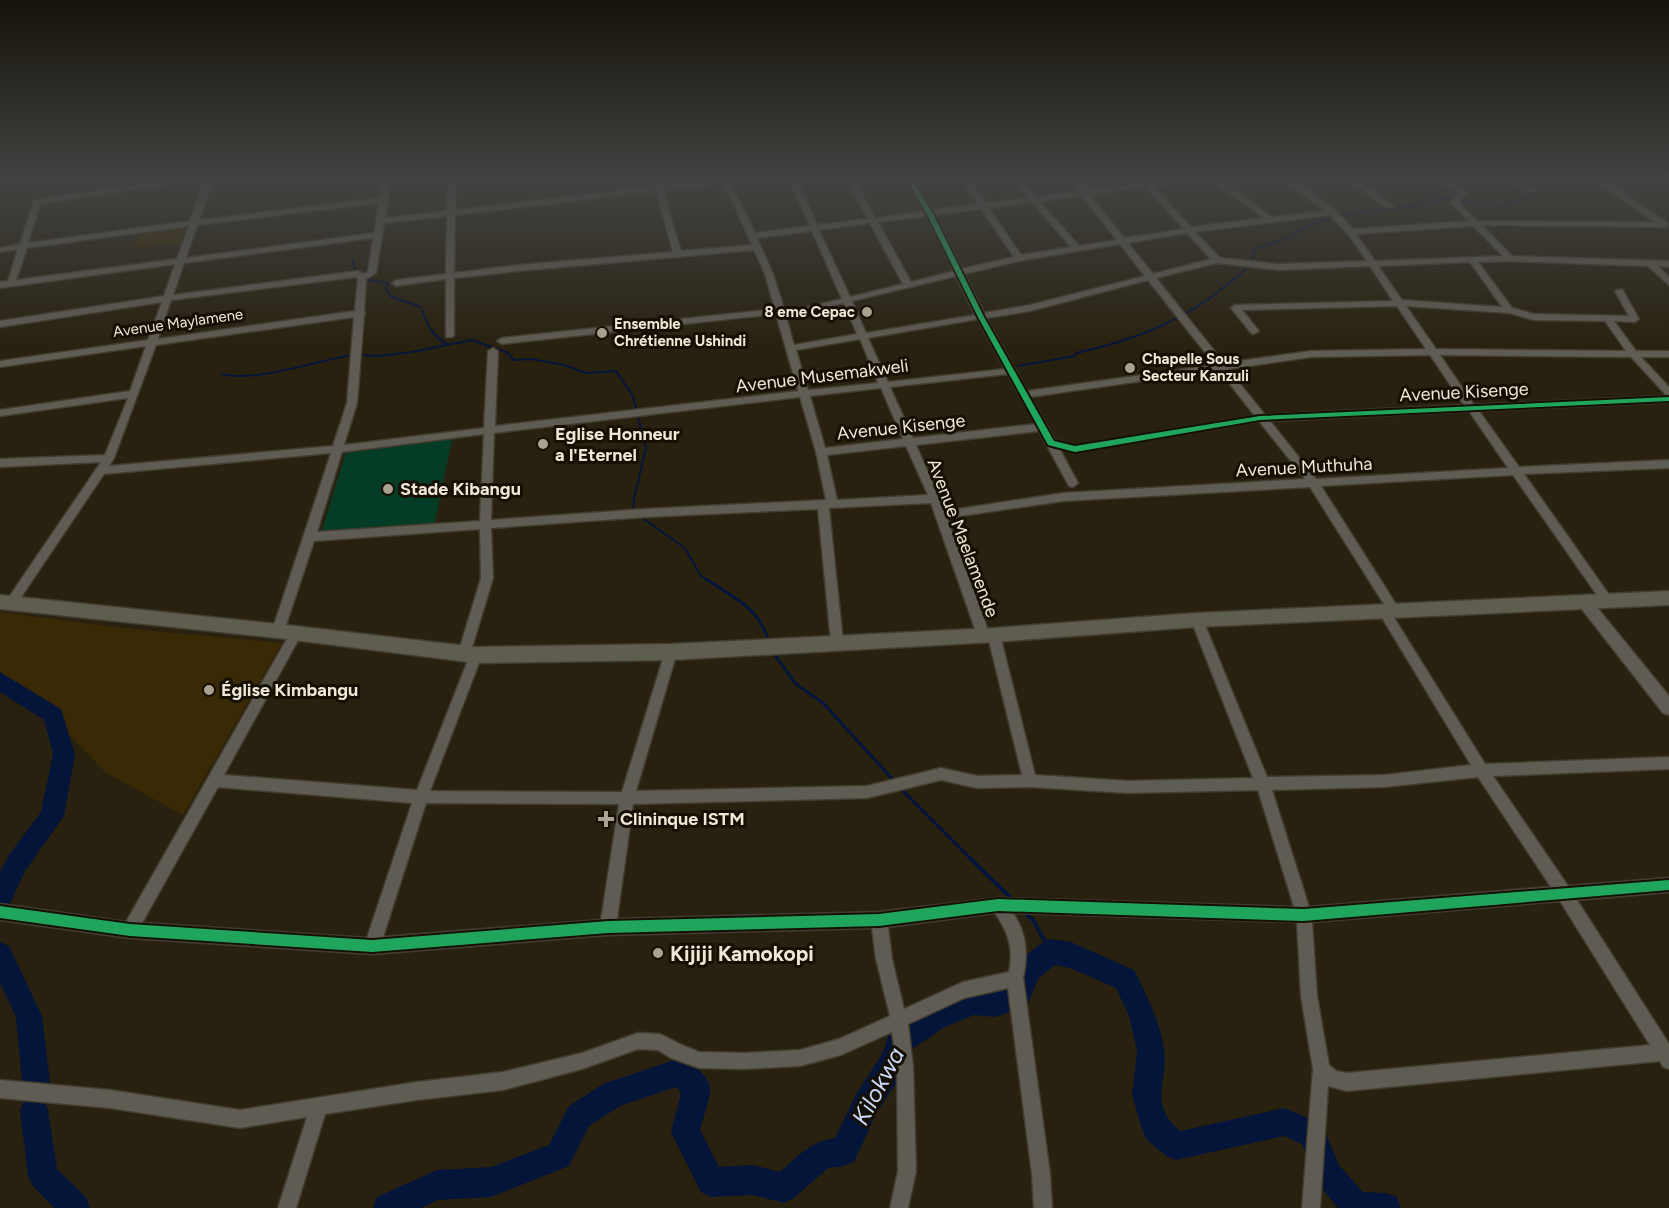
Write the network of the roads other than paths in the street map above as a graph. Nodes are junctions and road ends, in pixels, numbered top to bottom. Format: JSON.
{"nodes":[{"id":1,"x":27,"y":235,"type":"edge"},
{"id":2,"x":99,"y":235,"type":"edge"},
{"id":3,"x":189,"y":235,"type":"edge"},
{"id":4,"x":376,"y":235,"type":"edge"},
{"id":5,"x":379,"y":235,"type":"edge"},
{"id":6,"x":451,"y":235,"type":"edge"},
{"id":7,"x":672,"y":235,"type":"edge"},
{"id":8,"x":756,"y":235,"type":"edge"},
{"id":9,"x":817,"y":235,"type":"edge"},
{"id":10,"x":881,"y":235,"type":"edge"},
{"id":11,"x":941,"y":235,"type":"edge"},
{"id":12,"x":1005,"y":235,"type":"edge"},
{"id":13,"x":1065,"y":235,"type":"edge"},
{"id":14,"x":1117,"y":235,"type":"edge"},
{"id":15,"x":1160,"y":235,"type":"edge"},
{"id":16,"x":1195,"y":235,"type":"edge"},
{"id":17,"x":1354,"y":235,"type":"edge"},
{"id":18,"x":1488,"y":235,"type":"edge"},
{"id":19,"x":751,"y":236,"type":"joint"},
{"id":20,"x":1122,"y":242,"type":"junction"},
{"id":21,"x":24,"y":246,"type":"junction"},
{"id":22,"x":756,"y":247,"type":"junction"},
{"id":23,"x":1077,"y":249,"type":"junction"},
{"id":24,"x":0,"y":250,"type":"edge"},
{"id":25,"x":677,"y":253,"type":"junction"},
{"id":26,"x":1020,"y":258,"type":"junction"},
{"id":27,"x":1510,"y":258,"type":"junction"},
{"id":28,"x":1472,"y":259,"type":"junction"},
{"id":29,"x":179,"y":261,"type":"junction"},
{"id":30,"x":1217,"y":261,"type":"junction"},
{"id":31,"x":1375,"y":264,"type":"junction"},
{"id":32,"x":1651,"y":264,"type":"junction"},
{"id":33,"x":1669,"y":264,"type":"edge"},
{"id":34,"x":960,"y":271,"type":"junction"},
{"id":35,"x":452,"y":274,"type":"junction"},
{"id":36,"x":364,"y":276,"type":"junction"},
{"id":37,"x":1151,"y":278,"type":"junction"},
{"id":38,"x":1669,"y":282,"type":"edge"},
{"id":39,"x":396,"y":283,"type":"dead end"},
{"id":40,"x":11,"y":284,"type":"junction"},
{"id":41,"x":908,"y":284,"type":"junction"},
{"id":42,"x":0,"y":285,"type":"edge"},
{"id":43,"x":1620,"y":291,"type":"dead end"},
{"id":44,"x":168,"y":298,"type":"junction"},
{"id":45,"x":848,"y":301,"type":"junction"},
{"id":46,"x":1401,"y":303,"type":"junction"},
{"id":47,"x":1509,"y":310,"type":"junction"},
{"id":48,"x":780,"y":313,"type":"junction"},
{"id":49,"x":361,"y":314,"type":"junction"},
{"id":50,"x":981,"y":317,"type":"junction"},
{"id":51,"x":1608,"y":319,"type":"junction"},
{"id":52,"x":0,"y":324,"type":"edge"},
{"id":53,"x":1254,"y":331,"type":"dead end"},
{"id":54,"x":448,"y":335,"type":"dead end"},
{"id":55,"x":864,"y":337,"type":"junction"},
{"id":56,"x":502,"y":341,"type":"dead end"},
{"id":57,"x":150,"y":342,"type":"junction"},
{"id":58,"x":792,"y":348,"type":"junction"},
{"id":59,"x":493,"y":351,"type":"dead end"},
{"id":60,"x":1433,"y":352,"type":"junction"},
{"id":61,"x":1632,"y":352,"type":"junction"},
{"id":62,"x":1669,"y":354,"type":"edge"},
{"id":63,"x":0,"y":364,"type":"edge"},
{"id":64,"x":1219,"y":366,"type":"junction"},
{"id":65,"x":1011,"y":371,"type":"junction"},
{"id":66,"x":885,"y":385,"type":"junction"},
{"id":67,"x":1669,"y":393,"type":"edge"},
{"id":68,"x":134,"y":394,"type":"junction"},
{"id":69,"x":1026,"y":394,"type":"junction"},
{"id":70,"x":804,"y":396,"type":"junction"},
{"id":71,"x":1669,"y":399,"type":"edge"},
{"id":72,"x":1472,"y":409,"type":"junction"},
{"id":73,"x":0,"y":413,"type":"edge"},
{"id":74,"x":1260,"y":418,"type":"junction"},
{"id":75,"x":1042,"y":427,"type":"junction"},
{"id":76,"x":488,"y":430,"type":"junction"},
{"id":77,"x":1051,"y":443,"type":"junction"},
{"id":78,"x":909,"y":444,"type":"junction"},
{"id":79,"x":339,"y":448,"type":"junction"},
{"id":80,"x":821,"y":452,"type":"junction"},
{"id":81,"x":109,"y":458,"type":"junction"},
{"id":82,"x":0,"y":463,"type":"edge"},
{"id":83,"x":1669,"y":464,"type":"edge"},
{"id":84,"x":103,"y":470,"type":"junction"},
{"id":85,"x":1517,"y":471,"type":"junction"},
{"id":86,"x":1073,"y":483,"type":"dead end"},
{"id":87,"x":1314,"y":484,"type":"junction"},
{"id":88,"x":935,"y":499,"type":"junction"},
{"id":89,"x":827,"y":503,"type":"junction"},
{"id":90,"x":941,"y":515,"type":"junction"},
{"id":91,"x":485,"y":525,"type":"junction"},
{"id":92,"x":310,"y":537,"type":"junction"},
{"id":93,"x":1669,"y":598,"type":"edge"},
{"id":94,"x":5,"y":602,"type":"edge"},
{"id":95,"x":1608,"y":602,"type":"junction"},
{"id":96,"x":1586,"y":604,"type":"junction"},
{"id":97,"x":1390,"y":613,"type":"junction"},
{"id":98,"x":1197,"y":620,"type":"junction"},
{"id":99,"x":287,"y":632,"type":"junction"},
{"id":100,"x":988,"y":635,"type":"junction"},
{"id":101,"x":837,"y":642,"type":"junction"},
{"id":102,"x":671,"y":652,"type":"junction"},
{"id":103,"x":470,"y":654,"type":"junction"},
{"id":104,"x":1669,"y":708,"type":"edge"},
{"id":105,"x":1669,"y":763,"type":"edge"},
{"id":106,"x":1482,"y":770,"type":"junction"},
{"id":107,"x":213,"y":780,"type":"junction"},
{"id":108,"x":1030,"y":781,"type":"junction"},
{"id":109,"x":1263,"y":785,"type":"junction"},
{"id":110,"x":421,"y":797,"type":"junction"},
{"id":111,"x":627,"y":798,"type":"junction"},
{"id":112,"x":1669,"y":885,"type":"edge"},
{"id":113,"x":1565,"y":895,"type":"junction"},
{"id":114,"x":998,"y":904,"type":"junction"},
{"id":115,"x":0,"y":912,"type":"edge"},
{"id":116,"x":1304,"y":915,"type":"junction"},
{"id":117,"x":879,"y":920,"type":"junction"},
{"id":118,"x":608,"y":927,"type":"junction"},
{"id":119,"x":130,"y":930,"type":"junction"},
{"id":120,"x":372,"y":946,"type":"junction"},
{"id":121,"x":1016,"y":991,"type":"junction"},
{"id":122,"x":899,"y":1020,"type":"junction"},
{"id":123,"x":1667,"y":1055,"type":"edge"},
{"id":124,"x":1321,"y":1069,"type":"junction"},
{"id":125,"x":0,"y":1089,"type":"edge"},
{"id":126,"x":319,"y":1106,"type":"junction"},
{"id":127,"x":287,"y":1208,"type":"edge"},
{"id":128,"x":899,"y":1208,"type":"edge"},
{"id":129,"x":1043,"y":1208,"type":"edge"},
{"id":130,"x":1311,"y":1208,"type":"edge"}],
"edges":[{"from":1,"to":21,"type":"street"},
{"from":2,"to":21,"type":"street"},
{"from":3,"to":29,"type":"street"},
{"from":4,"to":29,"type":"street"},
{"from":5,"to":36,"type":"street"},
{"from":6,"to":35,"type":"street"},
{"from":7,"to":25,"type":"street"},
{"from":8,"to":19,"type":"street"},
{"from":9,"to":45,"type":"street","name":"Avenue Maelamende"},
{"from":10,"to":41,"type":"street"},
{"from":11,"to":34,"type":"street"},
{"from":12,"to":26,"type":"street"},
{"from":13,"to":23,"type":"street"},
{"from":14,"to":20,"type":"street"},
{"from":15,"to":20,"type":"street"},
{"from":16,"to":30,"type":"street"},
{"from":17,"to":31,"type":"street"},
{"from":18,"to":27,"type":"street"},
{"from":19,"to":22,"type":"street","name":"Avenue Kisenge"},
{"from":20,"to":23,"type":"street"},
{"from":20,"to":37,"type":"street"},
{"from":21,"to":24,"type":"street"},
{"from":21,"to":40,"type":"street"},
{"from":22,"to":25,"type":"street"},
{"from":22,"to":48,"type":"street","name":"Avenue Kisenge"},
{"from":23,"to":26,"type":"street"},
{"from":25,"to":35,"type":"street"},
{"from":26,"to":34,"type":"street"},
{"from":27,"to":28,"type":"street"},
{"from":27,"to":32,"type":"street"},
{"from":28,"to":31,"type":"street"},
{"from":28,"to":47,"type":"street"},
{"from":29,"to":40,"type":"street"},
{"from":29,"to":44,"type":"street"},
{"from":30,"to":31,"type":"street"},
{"from":30,"to":37,"type":"street"},
{"from":31,"to":46,"type":"street"},
{"from":32,"to":33,"type":"street"},
{"from":32,"to":38,"type":"street"},
{"from":34,"to":41,"type":"street"},
{"from":34,"to":50,"type":"street"},
{"from":35,"to":39,"type":"street"},
{"from":35,"to":54,"type":"street"},
{"from":36,"to":44,"type":"street"},
{"from":36,"to":49,"type":"street"},
{"from":37,"to":50,"type":"street"},
{"from":37,"to":64,"type":"street"},
{"from":40,"to":42,"type":"street"},
{"from":41,"to":45,"type":"street"},
{"from":43,"to":51,"type":"street"},
{"from":44,"to":52,"type":"street"},
{"from":44,"to":57,"type":"street"},
{"from":45,"to":48,"type":"street"},
{"from":45,"to":55,"type":"street","name":"Avenue Maelamende"},
{"from":46,"to":47,"type":"street"},
{"from":46,"to":53,"type":"street"},
{"from":46,"to":60,"type":"street"},
{"from":47,"to":51,"type":"street"},
{"from":48,"to":56,"type":"street"},
{"from":48,"to":58,"type":"street","name":"Avenue Kisenge"},
{"from":49,"to":57,"type":"street","name":"Avenue Maylamene"},
{"from":49,"to":79,"type":"street"},
{"from":50,"to":55,"type":"street"},
{"from":50,"to":65,"type":"street"},
{"from":51,"to":61,"type":"street"},
{"from":55,"to":58,"type":"street"},
{"from":55,"to":66,"type":"street","name":"Avenue Maelamende"},
{"from":57,"to":63,"type":"street","name":"Avenue Maylamene"},
{"from":57,"to":68,"type":"street"},
{"from":58,"to":70,"type":"street","name":"Avenue Kisenge"},
{"from":59,"to":76,"type":"street"},
{"from":60,"to":61,"type":"street"},
{"from":60,"to":64,"type":"street"},
{"from":60,"to":72,"type":"street"},
{"from":61,"to":62,"type":"street"},
{"from":61,"to":67,"type":"street"},
{"from":64,"to":69,"type":"street"},
{"from":64,"to":74,"type":"street"},
{"from":65,"to":66,"type":"street","name":"Avenue Musemakweli"},
{"from":65,"to":69,"type":"street"},
{"from":66,"to":70,"type":"street","name":"Avenue Musemakweli"},
{"from":66,"to":78,"type":"street","name":"Avenue Maelamende"},
{"from":68,"to":73,"type":"street"},
{"from":68,"to":81,"type":"street"},
{"from":69,"to":75,"type":"street"},
{"from":70,"to":76,"type":"street","name":"Avenue Musemakweli"},
{"from":70,"to":80,"type":"street","name":"Avenue Kisenge"},
{"from":71,"to":72,"type":"street","name":"Avenue Kisenge"},
{"from":72,"to":74,"type":"street","name":"Avenue Kisenge"},
{"from":72,"to":85,"type":"street"},
{"from":74,"to":77,"type":"street","name":"Avenue Kisenge"},
{"from":74,"to":87,"type":"street"},
{"from":75,"to":77,"type":"street"},
{"from":75,"to":78,"type":"street","name":"Avenue Kisenge"},
{"from":76,"to":79,"type":"street","name":"Avenue Musemakweli"},
{"from":76,"to":91,"type":"street"},
{"from":77,"to":86,"type":"street"},
{"from":78,"to":80,"type":"street","name":"Avenue Kisenge"},
{"from":78,"to":88,"type":"street","name":"Avenue Maelamende"},
{"from":79,"to":84,"type":"street","name":"Avenue Musemakweli"},
{"from":79,"to":92,"type":"street"},
{"from":80,"to":89,"type":"street"},
{"from":81,"to":82,"type":"street"},
{"from":81,"to":84,"type":"street"},
{"from":83,"to":85,"type":"street","name":"Avenue Muthuha"},
{"from":84,"to":94,"type":"street"},
{"from":85,"to":87,"type":"street","name":"Avenue Muthuha"},
{"from":85,"to":95,"type":"street"},
{"from":87,"to":90,"type":"street","name":"Avenue Muthuha"},
{"from":87,"to":97,"type":"street"},
{"from":88,"to":89,"type":"street"},
{"from":88,"to":90,"type":"street","name":"Avenue Maelamende"},
{"from":89,"to":91,"type":"street"},
{"from":89,"to":101,"type":"street"},
{"from":90,"to":100,"type":"street","name":"Avenue Maelamende"},
{"from":91,"to":92,"type":"street"},
{"from":91,"to":103,"type":"street"},
{"from":92,"to":99,"type":"street"},
{"from":93,"to":95,"type":"main road"},
{"from":94,"to":99,"type":"main road"},
{"from":95,"to":96,"type":"main road"},
{"from":96,"to":97,"type":"main road"},
{"from":96,"to":104,"type":"street"},
{"from":97,"to":98,"type":"main road"},
{"from":97,"to":106,"type":"street"},
{"from":98,"to":100,"type":"main road"},
{"from":98,"to":109,"type":"street"},
{"from":99,"to":103,"type":"main road"},
{"from":99,"to":107,"type":"street"},
{"from":100,"to":101,"type":"main road"},
{"from":100,"to":108,"type":"street","name":"Avenue Maelamende"},
{"from":101,"to":102,"type":"main road"},
{"from":102,"to":103,"type":"main road"},
{"from":102,"to":111,"type":"street"},
{"from":103,"to":110,"type":"street"},
{"from":105,"to":106,"type":"street"},
{"from":106,"to":109,"type":"street"},
{"from":106,"to":113,"type":"street"},
{"from":107,"to":110,"type":"street"},
{"from":107,"to":119,"type":"street"},
{"from":108,"to":109,"type":"street"},
{"from":108,"to":111,"type":"street"},
{"from":109,"to":116,"type":"street"},
{"from":110,"to":111,"type":"street"},
{"from":110,"to":120,"type":"street"},
{"from":111,"to":118,"type":"street"},
{"from":112,"to":113,"type":"street"},
{"from":113,"to":116,"type":"street"},
{"from":113,"to":123,"type":"street"},
{"from":114,"to":116,"type":"street"},
{"from":114,"to":117,"type":"street"},
{"from":114,"to":121,"type":"street"},
{"from":115,"to":119,"type":"street"},
{"from":116,"to":124,"type":"street"},
{"from":117,"to":118,"type":"street"},
{"from":117,"to":122,"type":"street"},
{"from":118,"to":120,"type":"street"},
{"from":119,"to":120,"type":"street"},
{"from":121,"to":122,"type":"street"},
{"from":121,"to":129,"type":"street"},
{"from":122,"to":126,"type":"street"},
{"from":122,"to":128,"type":"street"},
{"from":123,"to":124,"type":"street"},
{"from":124,"to":130,"type":"street"},
{"from":125,"to":126,"type":"street"},
{"from":126,"to":127,"type":"street"}]}
